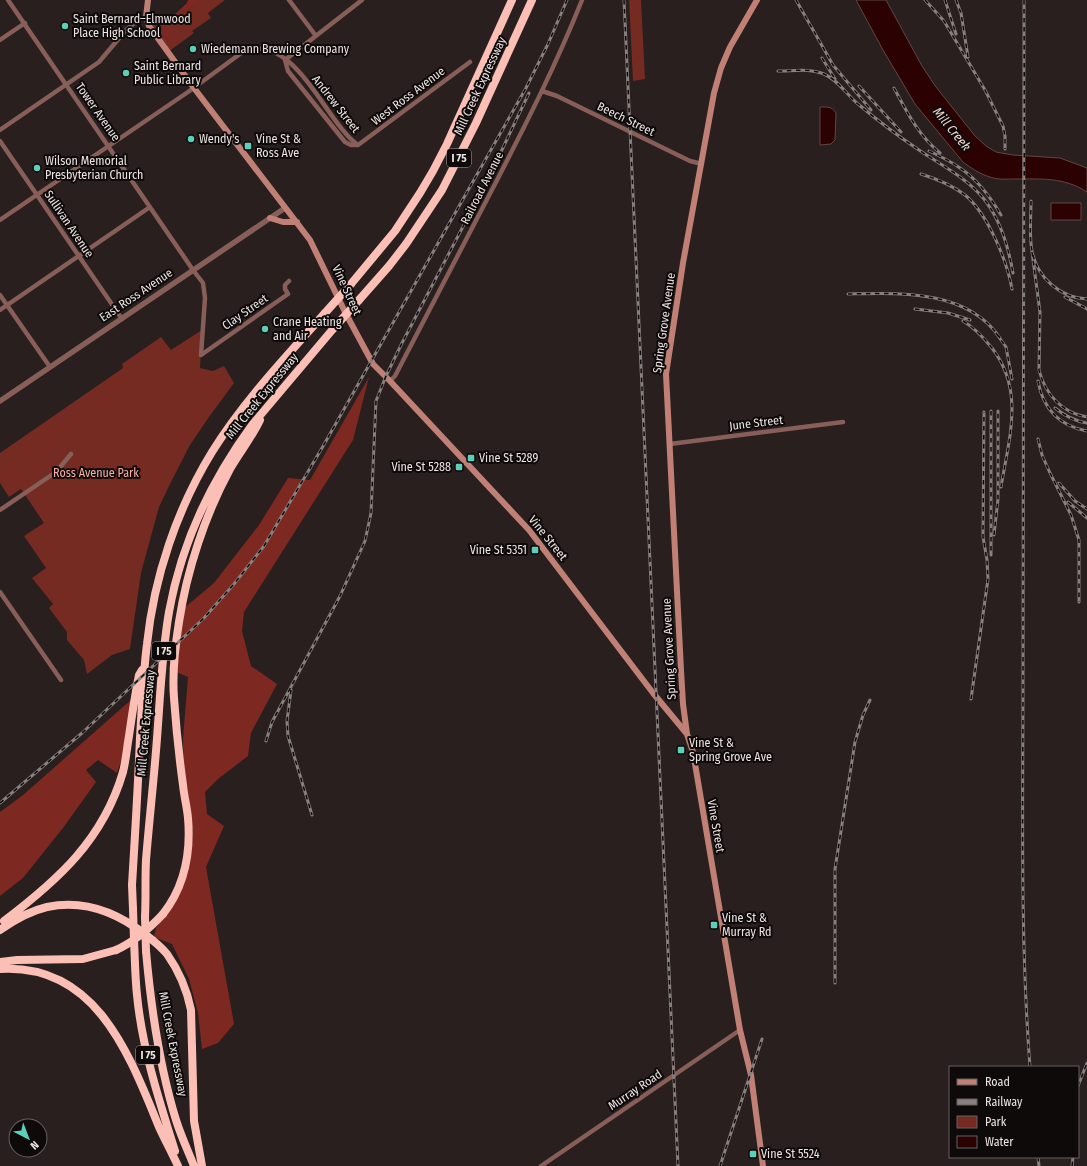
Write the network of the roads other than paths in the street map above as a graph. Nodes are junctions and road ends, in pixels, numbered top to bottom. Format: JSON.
{"nodes":[{"id":1,"x":8,"y":0,"type":"edge"},
{"id":2,"x":148,"y":0,"type":"edge"},
{"id":3,"x":289,"y":0,"type":"edge"},
{"id":4,"x":362,"y":0,"type":"edge"},
{"id":5,"x":512,"y":0,"type":"edge"},
{"id":6,"x":532,"y":0,"type":"edge"},
{"id":7,"x":582,"y":0,"type":"edge"},
{"id":8,"x":757,"y":0,"type":"edge"},
{"id":9,"x":146,"y":17,"type":"junction"},
{"id":10,"x":25,"y":23,"type":"junction"},
{"id":11,"x":316,"y":36,"type":"junction"},
{"id":12,"x":0,"y":40,"type":"edge"},
{"id":13,"x":285,"y":60,"type":"junction"},
{"id":14,"x":470,"y":62,"type":"dead end"},
{"id":15,"x":66,"y":85,"type":"junction"},
{"id":16,"x":194,"y":88,"type":"junction"},
{"id":17,"x":542,"y":91,"type":"junction"},
{"id":18,"x":0,"y":130,"type":"edge"},
{"id":19,"x":0,"y":141,"type":"edge"},
{"id":20,"x":109,"y":146,"type":"junction"},
{"id":21,"x":358,"y":146,"type":"joint"},
{"id":22,"x":702,"y":164,"type":"junction"},
{"id":23,"x":37,"y":195,"type":"junction"},
{"id":24,"x":150,"y":207,"type":"junction"},
{"id":25,"x":285,"y":208,"type":"junction"},
{"id":26,"x":270,"y":218,"type":"junction"},
{"id":27,"x":0,"y":220,"type":"edge"},
{"id":28,"x":297,"y":222,"type":"junction"},
{"id":29,"x":79,"y":256,"type":"junction"},
{"id":30,"x":193,"y":270,"type":"junction"},
{"id":31,"x":289,"y":281,"type":"dead end"},
{"id":32,"x":0,"y":294,"type":"edge"},
{"id":33,"x":7,"y":305,"type":"junction"},
{"id":34,"x":0,"y":310,"type":"edge"},
{"id":35,"x":122,"y":319,"type":"junction"},
{"id":36,"x":201,"y":355,"type":"joint"},
{"id":37,"x":50,"y":367,"type":"junction"},
{"id":38,"x":390,"y":381,"type":"junction"},
{"id":39,"x":0,"y":401,"type":"edge"},
{"id":40,"x":266,"y":409,"type":"junction"},
{"id":41,"x":843,"y":422,"type":"dead end"},
{"id":42,"x":670,"y":444,"type":"junction"},
{"id":43,"x":71,"y":454,"type":"dead end"},
{"id":44,"x":0,"y":510,"type":"edge"},
{"id":45,"x":0,"y":592,"type":"edge"},
{"id":46,"x":145,"y":664,"type":"junction"},
{"id":47,"x":61,"y":680,"type":"dead end"},
{"id":48,"x":688,"y":734,"type":"junction"},
{"id":49,"x":0,"y":924,"type":"edge"},
{"id":50,"x":0,"y":930,"type":"edge"},
{"id":51,"x":0,"y":962,"type":"edge"},
{"id":52,"x":0,"y":969,"type":"edge"},
{"id":53,"x":740,"y":1030,"type":"junction"},
{"id":54,"x":179,"y":1166,"type":"edge"},
{"id":55,"x":194,"y":1166,"type":"edge"},
{"id":56,"x":202,"y":1166,"type":"edge"},
{"id":57,"x":541,"y":1166,"type":"edge"},
{"id":58,"x":763,"y":1166,"type":"edge"}],
"edges":[{"from":1,"to":10,"type":"street","name":"Tower Avenue"},
{"from":2,"to":9,"type":"main road"},
{"from":3,"to":11,"type":"street"},
{"from":4,"to":11,"type":"street"},
{"from":5,"to":46,"type":"highway","name":"Mill Creek Expressway","number":"I 75","bridge":true},
{"from":6,"to":40,"type":"highway","name":"Mill Creek Expressway","number":"I 75","bridge":true},
{"from":7,"to":17,"type":"street","name":"Railroad Avenue"},
{"from":8,"to":22,"type":"main road","name":"Spring Grove Avenue"},
{"from":9,"to":15,"type":"street"},
{"from":9,"to":16,"type":"main road","name":"Vine Street"},
{"from":10,"to":12,"type":"street"},
{"from":10,"to":15,"type":"street","name":"Tower Avenue"},
{"from":11,"to":13,"type":"street"},
{"from":13,"to":16,"type":"street"},
{"from":13,"to":21,"type":"street","name":"Andrew Street"},
{"from":14,"to":21,"type":"street","name":"West Ross Avenue"},
{"from":15,"to":18,"type":"street"},
{"from":15,"to":20,"type":"street","name":"Tower Avenue"},
{"from":16,"to":20,"type":"street"},
{"from":16,"to":25,"type":"main road","name":"Vine Street"},
{"from":17,"to":22,"type":"street","name":"Beech Street"},
{"from":17,"to":38,"type":"street","name":"Railroad Avenue"},
{"from":19,"to":23,"type":"street","name":"Sullivan Avenue"},
{"from":20,"to":23,"type":"street"},
{"from":20,"to":24,"type":"street","name":"Tower Avenue"},
{"from":22,"to":42,"type":"main road","name":"Spring Grove Avenue"},
{"from":23,"to":27,"type":"street"},
{"from":23,"to":29,"type":"street","name":"Sullivan Avenue"},
{"from":24,"to":29,"type":"street"},
{"from":24,"to":30,"type":"street","name":"Tower Avenue"},
{"from":25,"to":26,"type":"street","name":"East Ross Avenue"},
{"from":25,"to":28,"type":"main road","name":"Vine Street"},
{"from":26,"to":28,"type":"main road"},
{"from":26,"to":30,"type":"street","name":"East Ross Avenue"},
{"from":28,"to":38,"type":"main road","name":"Vine Street"},
{"from":29,"to":33,"type":"street"},
{"from":29,"to":35,"type":"street","name":"Sullivan Avenue"},
{"from":30,"to":35,"type":"street","name":"East Ross Avenue"},
{"from":30,"to":36,"type":"street","name":"Tower Avenue"},
{"from":31,"to":36,"type":"street","name":"Clay Street"},
{"from":32,"to":33,"type":"street"},
{"from":33,"to":34,"type":"street"},
{"from":33,"to":37,"type":"street"},
{"from":35,"to":37,"type":"street","name":"East Ross Avenue"},
{"from":37,"to":39,"type":"street","name":"East Ross Avenue"},
{"from":38,"to":48,"type":"main road","name":"Vine Street"},
{"from":40,"to":51,"type":"highway","bridge":true},
{"from":40,"to":55,"type":"highway","name":"Mill Creek Expressway","number":"I 75","bridge":true},
{"from":41,"to":42,"type":"street","name":"June Street"},
{"from":42,"to":48,"type":"main road","name":"Spring Grove Avenue"},
{"from":43,"to":44,"type":"street"},
{"from":45,"to":47,"type":"street"},
{"from":46,"to":49,"type":"highway"},
{"from":46,"to":54,"type":"highway","name":"Mill Creek Expressway","number":"I 75","bridge":true},
{"from":48,"to":53,"type":"main road","name":"Vine Street"},
{"from":50,"to":56,"type":"highway"},
{"from":52,"to":54,"type":"highway"},
{"from":53,"to":57,"type":"street","name":"Murray Road"},
{"from":53,"to":58,"type":"main road","name":"Vine Street"}]}
